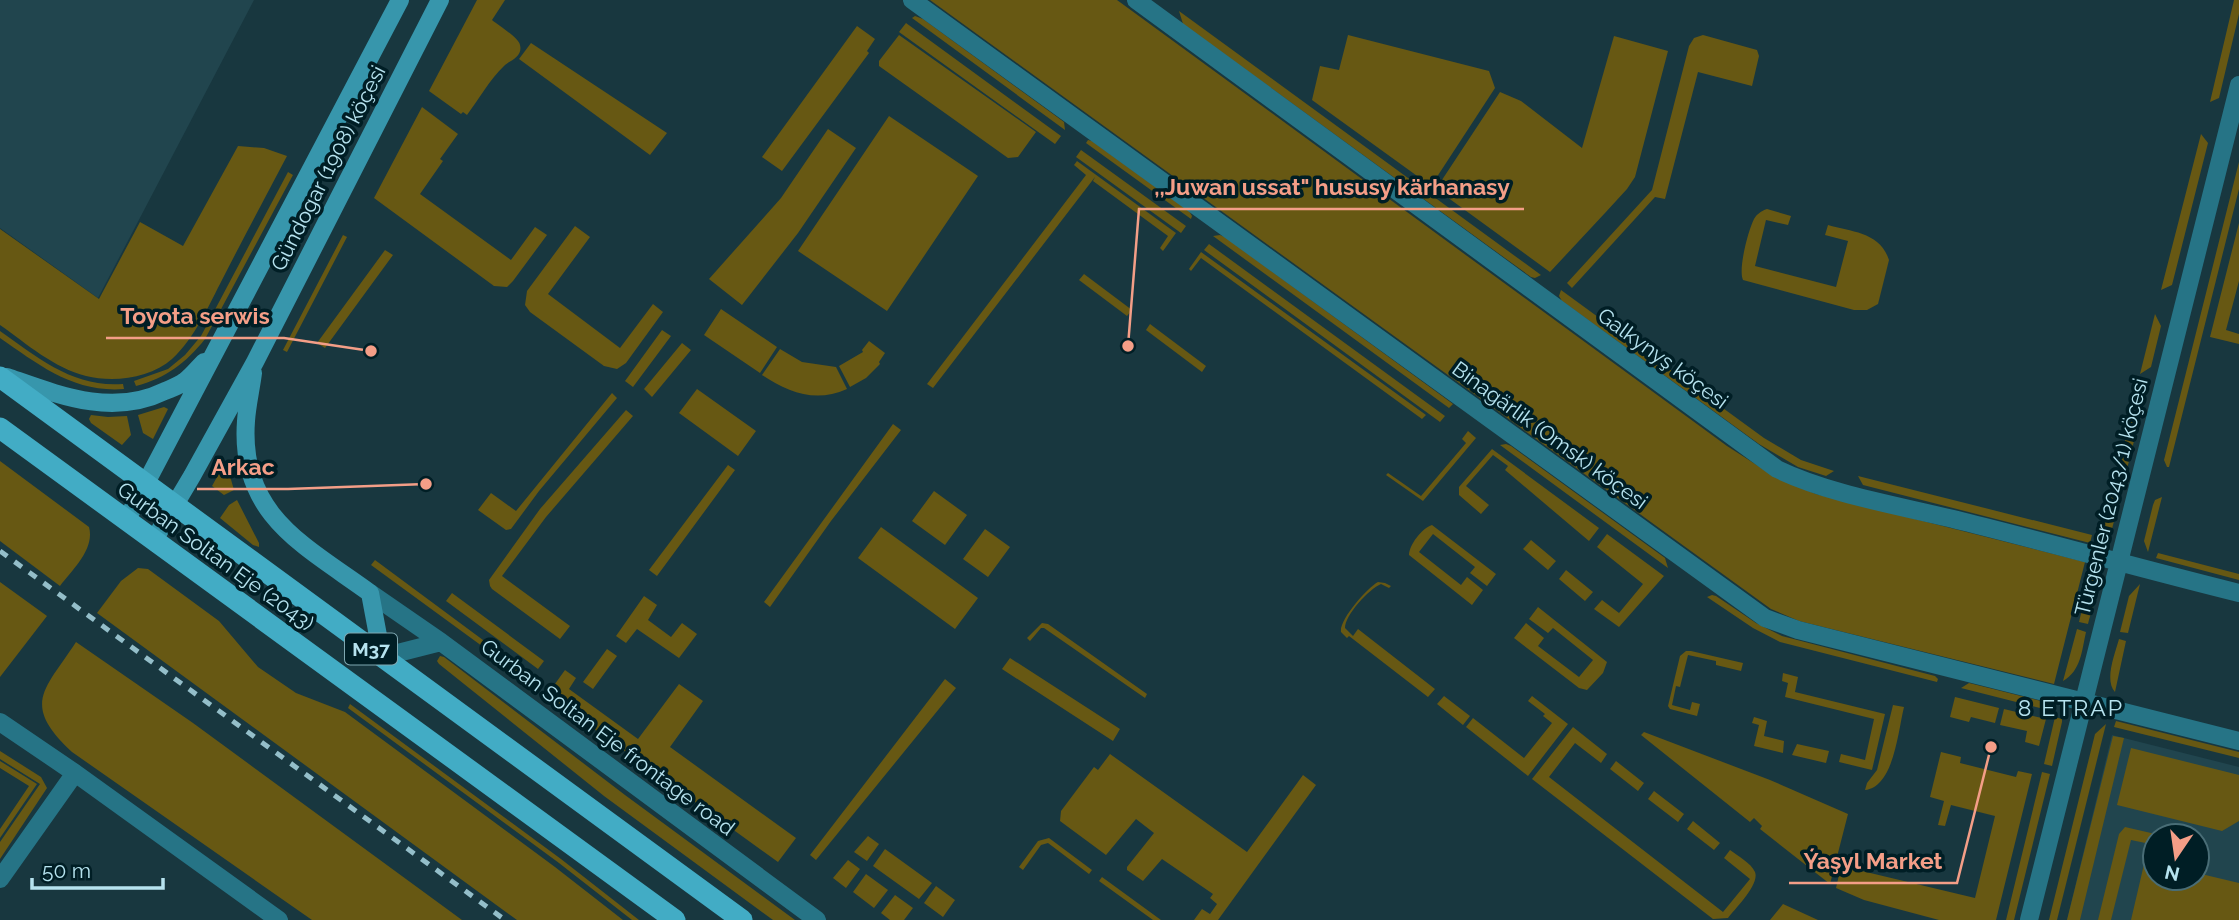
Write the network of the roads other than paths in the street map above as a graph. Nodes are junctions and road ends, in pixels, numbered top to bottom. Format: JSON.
{"nodes":[{"id":1,"x":400,"y":0,"type":"edge"},
{"id":2,"x":440,"y":0,"type":"edge"},
{"id":3,"x":912,"y":0,"type":"edge"},
{"id":4,"x":1136,"y":0,"type":"edge"},
{"id":5,"x":2239,"y":85,"type":"edge"},
{"id":6,"x":219,"y":347,"type":"junction"},
{"id":7,"x":255,"y":362,"type":"junction"},
{"id":8,"x":0,"y":376,"type":"edge"},
{"id":9,"x":0,"y":428,"type":"edge"},
{"id":10,"x":146,"y":484,"type":"junction"},
{"id":11,"x":175,"y":507,"type":"junction"},
{"id":12,"x":126,"y":521,"type":"junction"},
{"id":13,"x":154,"y":540,"type":"junction"},
{"id":14,"x":2118,"y":561,"type":"junction"},
{"id":15,"x":370,"y":593,"type":"junction"},
{"id":16,"x":2239,"y":593,"type":"edge"},
{"id":17,"x":441,"y":642,"type":"junction"},
{"id":18,"x":382,"y":657,"type":"junction"},
{"id":19,"x":2083,"y":702,"type":"junction"},
{"id":20,"x":0,"y":722,"type":"edge"},
{"id":21,"x":2239,"y":741,"type":"edge"},
{"id":22,"x":75,"y":773,"type":"junction"},
{"id":23,"x":0,"y":878,"type":"edge"},
{"id":24,"x":279,"y":920,"type":"edge"},
{"id":25,"x":676,"y":920,"type":"edge"},
{"id":26,"x":742,"y":920,"type":"edge"},
{"id":27,"x":817,"y":920,"type":"edge"},
{"id":28,"x":2029,"y":920,"type":"edge"}],
"edges":[{"from":1,"to":6,"type":"main road","name":"Gündogar (1908) köçesi"},
{"from":2,"to":7,"type":"main road","name":"Gündogar (1908) köçesi"},
{"from":3,"to":19,"type":"street","name":"Binagärlik (Omsk) köçesi"},
{"from":4,"to":14,"type":"street","name":"Galkynyş köçesi"},
{"from":5,"to":14,"type":"street","name":"Türgenler (2043/1) köçesi"},
{"from":6,"to":8,"type":"main road"},
{"from":6,"to":10,"type":"main road","name":"Gündogar (1908) köçesi"},
{"from":7,"to":11,"type":"main road","name":"Gündogar (1908) köçesi"},
{"from":7,"to":15,"type":"main road"},
{"from":8,"to":10,"type":"highway","name":"Gurban Soltan Eje (2043)","number":"M37"},
{"from":9,"to":12,"type":"highway","name":"Gurban Soltan Eje (2043)","number":"M37"},
{"from":10,"to":11,"type":"highway","name":"Gurban Soltan Eje (2043)","number":"M37"},
{"from":10,"to":12,"type":"main road","name":"Gündogar (1908) köçesi"},
{"from":11,"to":13,"type":"main road","name":"Gündogar (1908) köçesi"},
{"from":11,"to":18,"type":"highway","name":"Gurban Soltan Eje (2043)","number":"M37"},
{"from":12,"to":13,"type":"highway","name":"Gurban Soltan Eje (2043)","number":"M37"},
{"from":13,"to":25,"type":"highway","name":"Gurban Soltan Eje (2043)","number":"M37"},
{"from":14,"to":16,"type":"street","name":"Galkynyş köçesi"},
{"from":14,"to":19,"type":"street","name":"Türgenler (2043/1) köçesi"},
{"from":15,"to":17,"type":"street","name":"Gurban Soltan Eje frontage road"},
{"from":15,"to":18,"type":"main road"},
{"from":17,"to":18,"type":"street"},
{"from":17,"to":27,"type":"street","name":"Gurban Soltan Eje frontage road"},
{"from":18,"to":26,"type":"highway","name":"Gurban Soltan Eje (2043)","number":"M37"},
{"from":19,"to":21,"type":"street","name":"Binagärlik (Omsk) köçesi"},
{"from":19,"to":28,"type":"street","name":"Türgenler (2043/1) köçesi"},
{"from":20,"to":22,"type":"street"},
{"from":22,"to":23,"type":"street"},
{"from":22,"to":24,"type":"street"}]}
